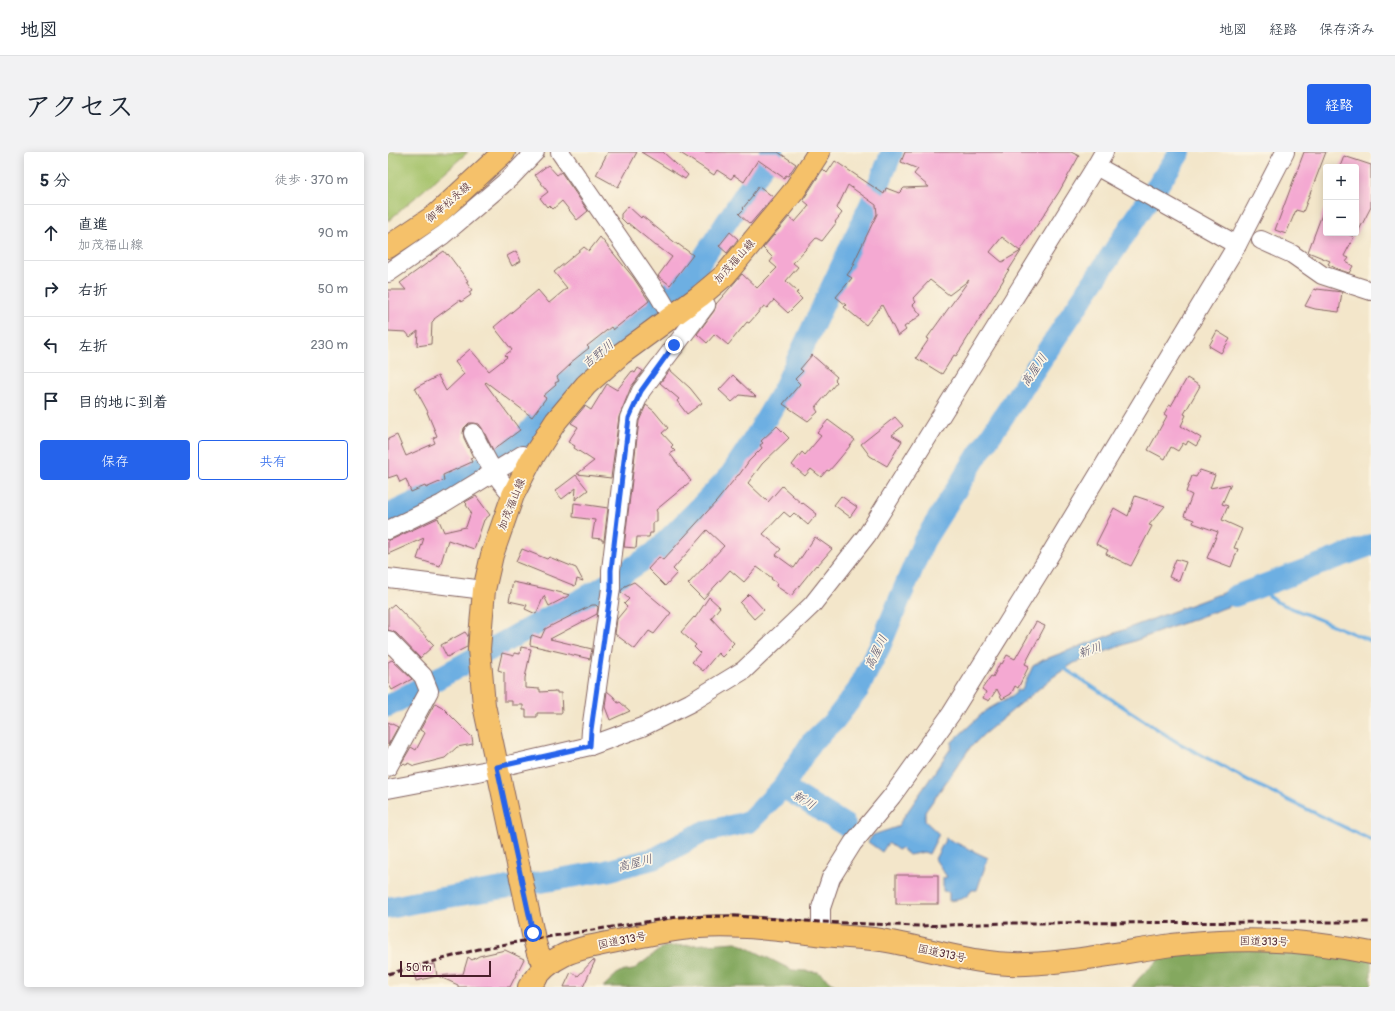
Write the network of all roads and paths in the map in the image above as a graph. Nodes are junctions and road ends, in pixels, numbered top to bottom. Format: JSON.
{"nodes":[{"id":1,"x":504,"y":152,"type":"edge"},
{"id":2,"x":535,"y":152,"type":"edge"},
{"id":3,"x":560,"y":152,"type":"edge"},
{"id":4,"x":819,"y":152,"type":"edge"},
{"id":5,"x":1285,"y":152,"type":"edge"},
{"id":6,"x":1100,"y":159,"type":"edge"},
{"id":7,"x":1261,"y":240,"type":"dead end"},
{"id":8,"x":1237,"y":245,"type":"junction"},
{"id":9,"x":388,"y":247,"type":"edge"},
{"id":10,"x":388,"y":273,"type":"edge"},
{"id":11,"x":1371,"y":291,"type":"edge"},
{"id":12,"x":700,"y":296,"type":"junction"},
{"id":13,"x":663,"y":312,"type":"junction"},
{"id":14,"x":674,"y":345,"type":"junction"},
{"id":15,"x":473,"y":433,"type":"dead end"},
{"id":16,"x":531,"y":460,"type":"junction"},
{"id":17,"x":490,"y":465,"type":"junction"},
{"id":18,"x":512,"y":495,"type":"junction"},
{"id":19,"x":388,"y":530,"type":"edge"},
{"id":20,"x":388,"y":578,"type":"edge"},
{"id":21,"x":484,"y":590,"type":"junction"},
{"id":22,"x":388,"y":640,"type":"edge"},
{"id":23,"x":590,"y":746,"type":"junction"},
{"id":24,"x":388,"y":767,"type":"edge"},
{"id":25,"x":497,"y":767,"type":"junction"},
{"id":26,"x":388,"y":771,"type":"edge"},
{"id":27,"x":409,"y":784,"type":"junction"},
{"id":28,"x":388,"y":789,"type":"edge"},
{"id":29,"x":821,"y":935,"type":"junction"},
{"id":30,"x":1371,"y":953,"type":"edge"},
{"id":31,"x":547,"y":965,"type":"junction"},
{"id":32,"x":529,"y":987,"type":"edge"}],
"edges":[{"from":1,"to":9,"type":"main road","name":"御幸松永線"},
{"from":2,"to":10,"type":"street"},
{"from":3,"to":13,"type":"street"},
{"from":4,"to":12,"type":"main road","name":"加茂福山線"},
{"from":5,"to":8,"type":"street"},
{"from":6,"to":8,"type":"street"},
{"from":6,"to":23,"type":"street"},
{"from":7,"to":11,"type":"street"},
{"from":8,"to":29,"type":"street"},
{"from":12,"to":13,"type":"main road","name":"加茂福山線"},
{"from":12,"to":14,"type":"street"},
{"from":13,"to":14,"type":"street"},
{"from":13,"to":16,"type":"main road","name":"加茂福山線"},
{"from":14,"to":23,"type":"street"},
{"from":15,"to":17,"type":"street"},
{"from":16,"to":17,"type":"street"},
{"from":16,"to":18,"type":"main road","name":"加茂福山線"},
{"from":17,"to":18,"type":"street"},
{"from":17,"to":19,"type":"street"},
{"from":18,"to":21,"type":"main road","name":"加茂福山線"},
{"from":20,"to":21,"type":"street"},
{"from":21,"to":25,"type":"main road","name":"加茂福山線"},
{"from":22,"to":24,"type":"street"},
{"from":23,"to":25,"type":"street"},
{"from":25,"to":27,"type":"street"},
{"from":25,"to":31,"type":"main road","name":"加茂福山線"},
{"from":26,"to":27,"type":"street"},
{"from":27,"to":28,"type":"street"},
{"from":29,"to":30,"type":"main road","name":"国道313号"},
{"from":29,"to":31,"type":"main road","name":"国道313号"},
{"from":31,"to":32,"type":"main road","name":"国道313号"}]}
